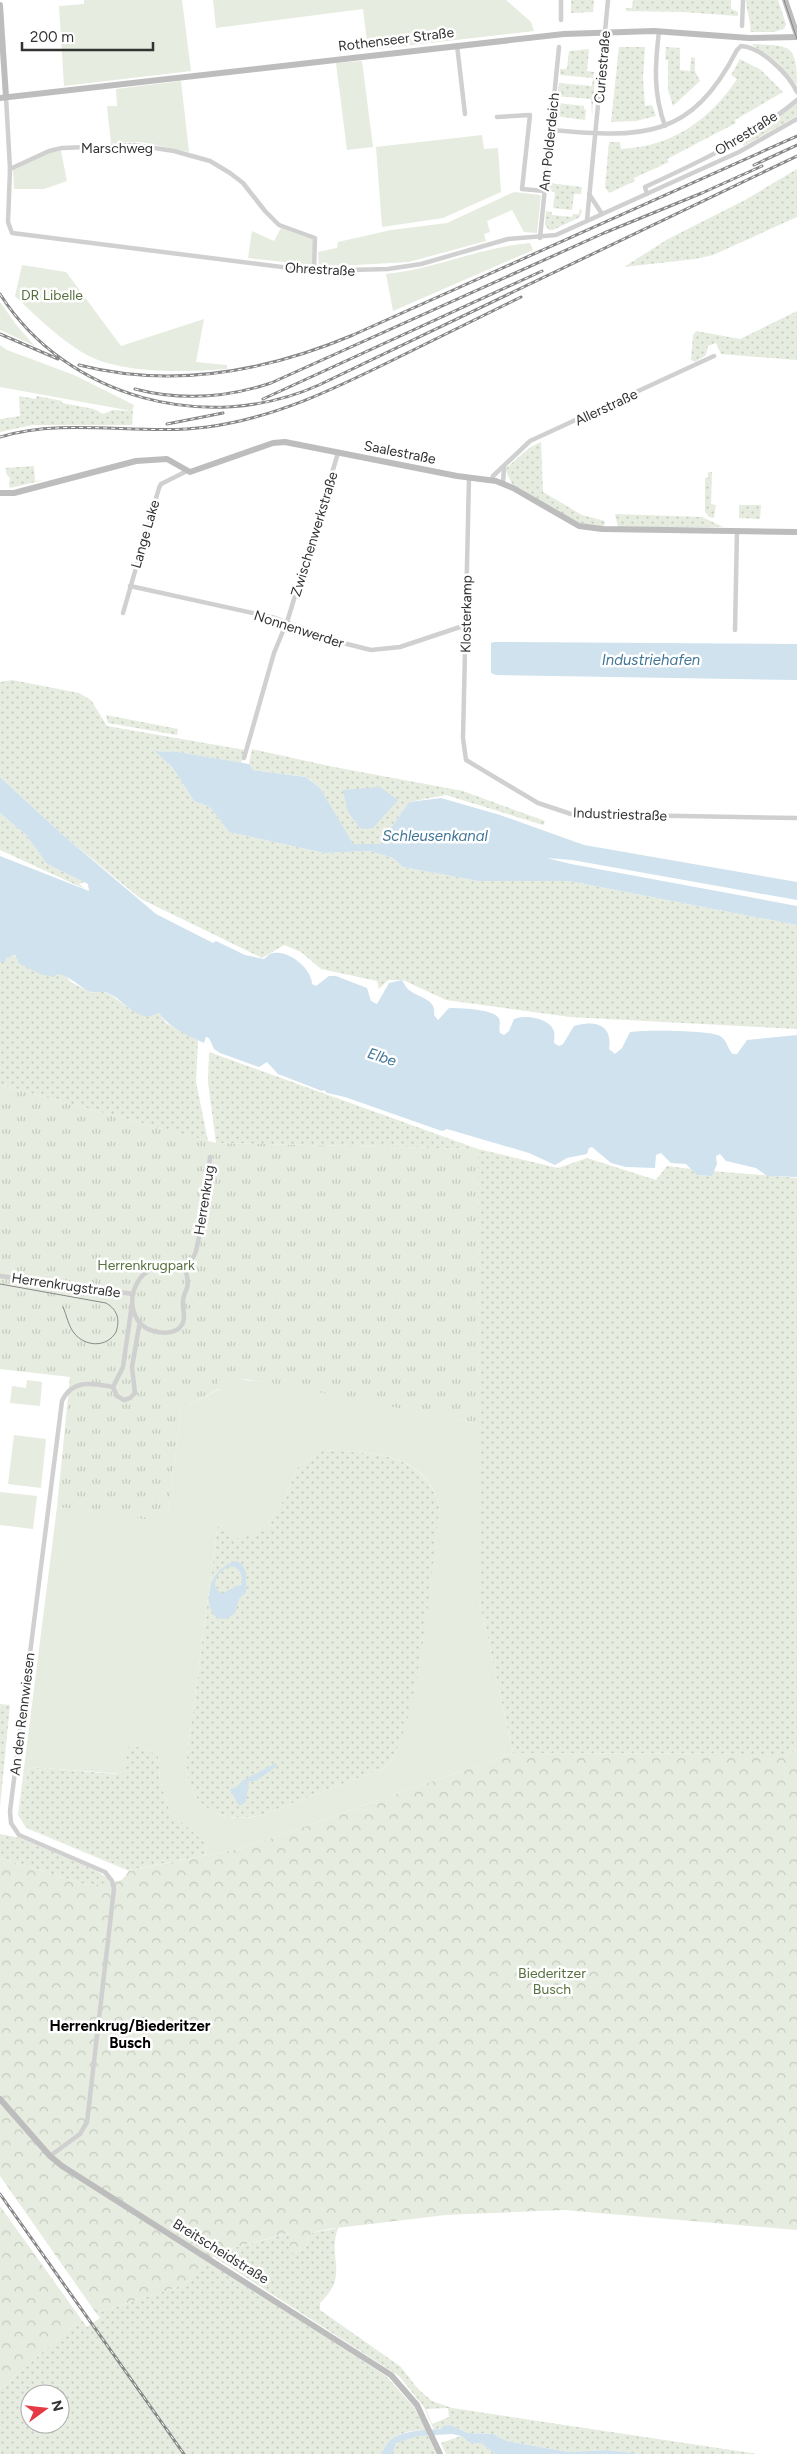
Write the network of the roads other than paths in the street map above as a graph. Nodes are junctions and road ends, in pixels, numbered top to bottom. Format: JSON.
{"nodes":[{"id":1,"x":561,"y":0,"type":"edge"},
{"id":2,"x":608,"y":0,"type":"edge"},
{"id":3,"x":743,"y":0,"type":"edge"},
{"id":4,"x":785,"y":0,"type":"edge"},
{"id":5,"x":0,"y":5,"type":"edge"},
{"id":6,"x":561,"y":20,"type":"dead end"},
{"id":7,"x":742,"y":26,"type":"dead end"},
{"id":8,"x":605,"y":31,"type":"junction"},
{"id":9,"x":659,"y":31,"type":"junction"},
{"id":10,"x":797,"y":36,"type":"edge"},
{"id":11,"x":457,"y":45,"type":"junction"},
{"id":12,"x":559,"y":47,"type":"dead end"},
{"id":13,"x":797,"y":92,"type":"edge"},
{"id":14,"x":3,"y":97,"type":"edge"},
{"id":15,"x":797,"y":100,"type":"edge"},
{"id":16,"x":465,"y":114,"type":"dead end"},
{"id":17,"x":498,"y":117,"type":"dead end"},
{"id":18,"x":797,"y":119,"type":"edge"},
{"id":19,"x":664,"y":126,"type":"junction"},
{"id":20,"x":551,"y":130,"type":"junction"},
{"id":21,"x":596,"y":134,"type":"junction"},
{"id":22,"x":695,"y":164,"type":"junction"},
{"id":23,"x":10,"y":169,"type":"junction"},
{"id":24,"x":698,"y":172,"type":"junction"},
{"id":25,"x":545,"y":190,"type":"junction"},
{"id":26,"x":590,"y":194,"type":"junction"},
{"id":27,"x":647,"y":194,"type":"junction"},
{"id":28,"x":602,"y":214,"type":"junction"},
{"id":29,"x":587,"y":220,"type":"junction"},
{"id":30,"x":540,"y":238,"type":"junction"},
{"id":31,"x":314,"y":271,"type":"junction"},
{"id":32,"x":714,"y":356,"type":"dead end"},
{"id":33,"x":338,"y":453,"type":"junction"},
{"id":34,"x":504,"y":466,"type":"junction"},
{"id":35,"x":187,"y":471,"type":"junction"},
{"id":36,"x":469,"y":478,"type":"junction"},
{"id":37,"x":492,"y":480,"type":"junction"},
{"id":38,"x":503,"y":484,"type":"junction"},
{"id":39,"x":0,"y":493,"type":"edge"},
{"id":40,"x":737,"y":531,"type":"junction"},
{"id":41,"x":797,"y":532,"type":"edge"},
{"id":42,"x":130,"y":586,"type":"junction"},
{"id":43,"x":123,"y":612,"type":"dead end"},
{"id":44,"x":287,"y":622,"type":"junction"},
{"id":45,"x":466,"y":625,"type":"junction"},
{"id":46,"x":735,"y":630,"type":"dead end"},
{"id":47,"x":463,"y":750,"type":"joint"},
{"id":48,"x":244,"y":758,"type":"dead end"},
{"id":49,"x":797,"y":818,"type":"edge"},
{"id":50,"x":210,"y":1157,"type":"dead end"},
{"id":51,"x":186,"y":1271,"type":"junction"},
{"id":52,"x":0,"y":1276,"type":"edge"},
{"id":53,"x":133,"y":1294,"type":"junction"},
{"id":54,"x":132,"y":1301,"type":"junction"},
{"id":55,"x":140,"y":1321,"type":"junction"},
{"id":56,"x":113,"y":1387,"type":"junction"},
{"id":57,"x":0,"y":2099,"type":"edge"},
{"id":58,"x":50,"y":2156,"type":"junction"},
{"id":59,"x":440,"y":2454,"type":"edge"}],
"edges":[{"from":1,"to":6,"type":"street"},
{"from":2,"to":8,"type":"street","name":"Curiestraße"},
{"from":3,"to":7,"type":"street"},
{"from":4,"to":10,"type":"street"},
{"from":5,"to":14,"type":"street"},
{"from":8,"to":9,"type":"street","name":"Rothenseer Straße"},
{"from":8,"to":11,"type":"street","name":"Rothenseer Straße"},
{"from":8,"to":21,"type":"street","name":"Curiestraße"},
{"from":9,"to":10,"type":"street","name":"Rothenseer Straße"},
{"from":9,"to":19,"type":"street"},
{"from":11,"to":14,"type":"street","name":"Rothenseer Straße"},
{"from":11,"to":16,"type":"street"},
{"from":12,"to":20,"type":"street","name":"Am Polderdeich"},
{"from":13,"to":19,"type":"street"},
{"from":14,"to":23,"type":"street"},
{"from":15,"to":22,"type":"street","name":"Ohrestraße"},
{"from":17,"to":25,"type":"street"},
{"from":18,"to":24,"type":"street","name":"Ohrestraße"},
{"from":19,"to":21,"type":"street"},
{"from":20,"to":21,"type":"street"},
{"from":20,"to":25,"type":"street","name":"Am Polderdeich"},
{"from":21,"to":26,"type":"street","name":"Curiestraße"},
{"from":22,"to":24,"type":"street"},
{"from":22,"to":27,"type":"street","name":"Ohrestraße"},
{"from":23,"to":31,"type":"street","name":"Ohrestraße"},
{"from":23,"to":31,"type":"street","name":"Marschweg"},
{"from":24,"to":27,"type":"street","name":"Ohrestraße"},
{"from":25,"to":30,"type":"street","name":"Am Polderdeich"},
{"from":26,"to":28,"type":"street"},
{"from":26,"to":29,"type":"street","name":"Curiestraße"},
{"from":27,"to":28,"type":"street","name":"Ohrestraße"},
{"from":28,"to":29,"type":"street","name":"Ohrestraße"},
{"from":29,"to":30,"type":"street","name":"Ohrestraße"},
{"from":30,"to":31,"type":"street","name":"Ohrestraße"},
{"from":32,"to":34,"type":"street","name":"Allerstraße"},
{"from":33,"to":35,"type":"street","name":"Saalestraße"},
{"from":33,"to":36,"type":"street","name":"Saalestraße"},
{"from":33,"to":44,"type":"street","name":"Zwischenwerkstraße"},
{"from":34,"to":37,"type":"street","name":"Allerstraße"},
{"from":34,"to":38,"type":"street"},
{"from":35,"to":39,"type":"street"},
{"from":35,"to":42,"type":"street","name":"Lange Lake"},
{"from":36,"to":37,"type":"street","name":"Saalestraße"},
{"from":36,"to":45,"type":"street","name":"Klosterkamp"},
{"from":37,"to":38,"type":"street","name":"Saalestraße"},
{"from":38,"to":40,"type":"street","name":"Saalestraße"},
{"from":40,"to":41,"type":"street","name":"Saalestraße"},
{"from":40,"to":46,"type":"street"},
{"from":42,"to":43,"type":"street","name":"Lange Lake"},
{"from":42,"to":44,"type":"street","name":"Nonnenwerder"},
{"from":44,"to":45,"type":"street","name":"Nonnenwerder"},
{"from":44,"to":48,"type":"street","name":"Zwischenwerkstraße"},
{"from":45,"to":47,"type":"street","name":"Klosterkamp"},
{"from":47,"to":49,"type":"street","name":"Industriestraße"},
{"from":50,"to":51,"type":"street","name":"Herrenkrug"},
{"from":51,"to":53,"type":"street"},
{"from":51,"to":55,"type":"street","name":"Herrenkrug"},
{"from":52,"to":53,"type":"street","name":"Herrenkrugstraße"},
{"from":53,"to":54,"type":"street"},
{"from":54,"to":55,"type":"street"},
{"from":54,"to":56,"type":"street"},
{"from":55,"to":56,"type":"street"},
{"from":56,"to":58,"type":"street","name":"An den Rennwiesen"},
{"from":57,"to":58,"type":"street","name":"Breitscheidstraße"},
{"from":58,"to":59,"type":"street","name":"Breitscheidstraße"}]}
